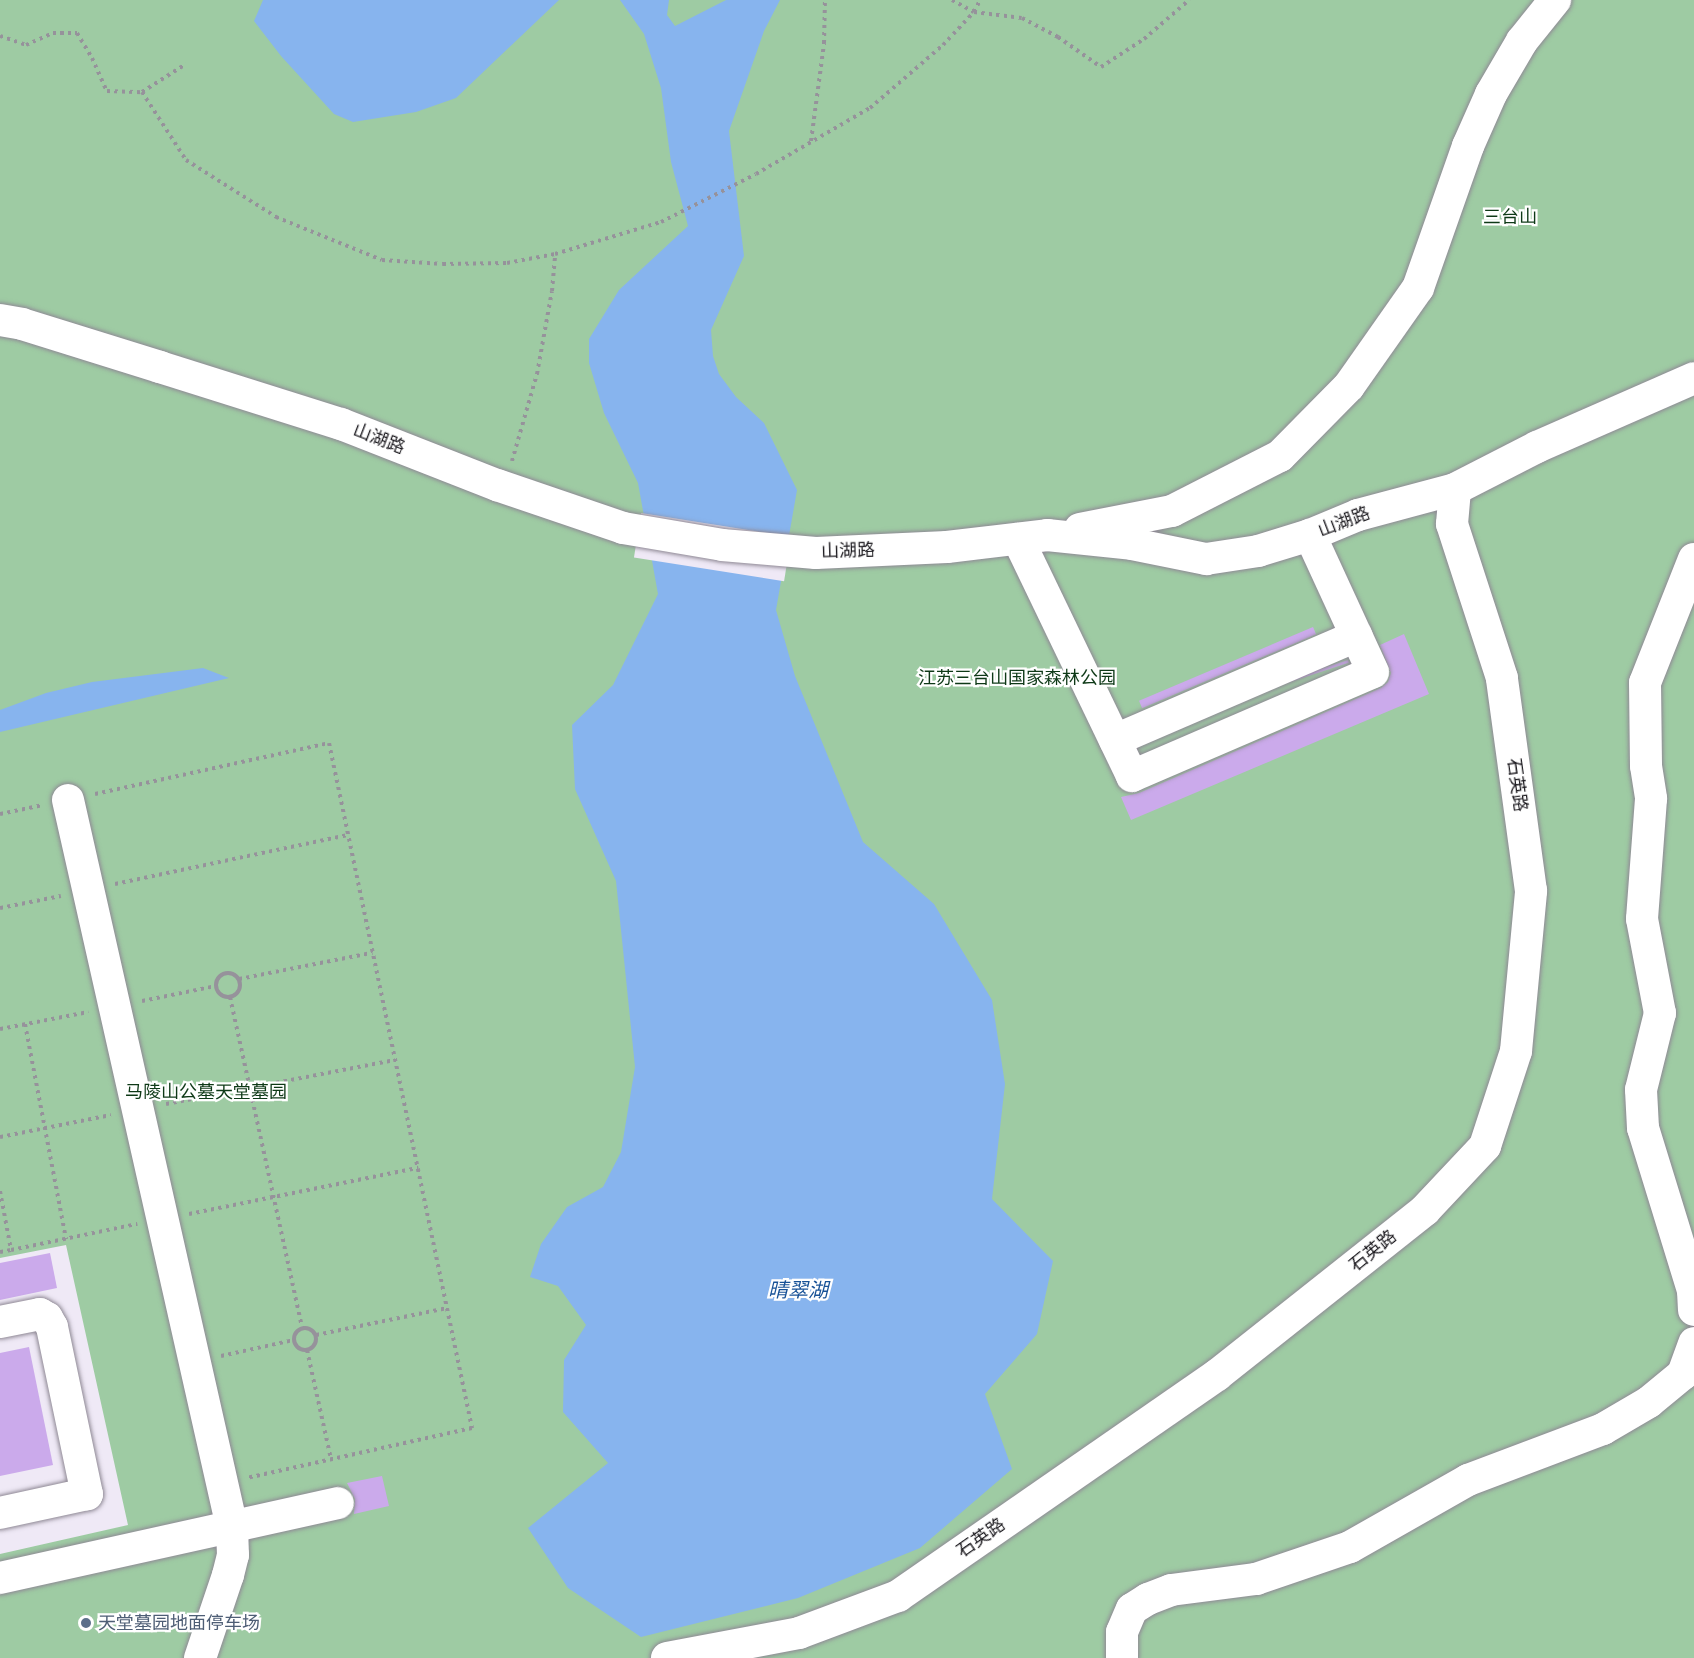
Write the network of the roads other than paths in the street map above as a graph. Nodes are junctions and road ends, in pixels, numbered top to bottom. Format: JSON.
{"nodes":[{"id":1,"x":1556,"y":0,"type":"edge"},
{"id":2,"x":0,"y":320,"type":"edge"},
{"id":3,"x":1694,"y":378,"type":"edge"},
{"id":4,"x":1455,"y":489,"type":"junction"},
{"id":5,"x":1310,"y":535,"type":"junction"},
{"id":6,"x":1033,"y":537,"type":"junction"},
{"id":7,"x":1694,"y":559,"type":"edge"},
{"id":8,"x":68,"y":800,"type":"road end"},
{"id":9,"x":1694,"y":1310,"type":"edge"},
{"id":10,"x":0,"y":1322,"type":"edge"},
{"id":11,"x":1694,"y":1343,"type":"edge"},
{"id":12,"x":338,"y":1503,"type":"dead end"},
{"id":13,"x":0,"y":1513,"type":"edge"},
{"id":14,"x":231,"y":1527,"type":"junction"},
{"id":15,"x":0,"y":1578,"type":"edge"},
{"id":16,"x":200,"y":1658,"type":"edge"},
{"id":17,"x":668,"y":1658,"type":"edge"},
{"id":18,"x":1122,"y":1658,"type":"edge"}],
"edges":[{"from":1,"to":6,"type":"street"},
{"from":2,"to":6,"type":"street","name":"山湖路"},
{"from":3,"to":4,"type":"street","name":"山湖路"},
{"from":4,"to":5,"type":"street","name":"山湖路"},
{"from":4,"to":17,"type":"street","name":"石英路"},
{"from":5,"to":6,"type":"street","name":"山湖路"},
{"from":5,"to":6,"type":"street"},
{"from":7,"to":9,"type":"street"},
{"from":8,"to":14,"type":"street"},
{"from":10,"to":13,"type":"street"},
{"from":11,"to":18,"type":"street"},
{"from":12,"to":14,"type":"street"},
{"from":14,"to":15,"type":"street"},
{"from":14,"to":16,"type":"street"}]}
